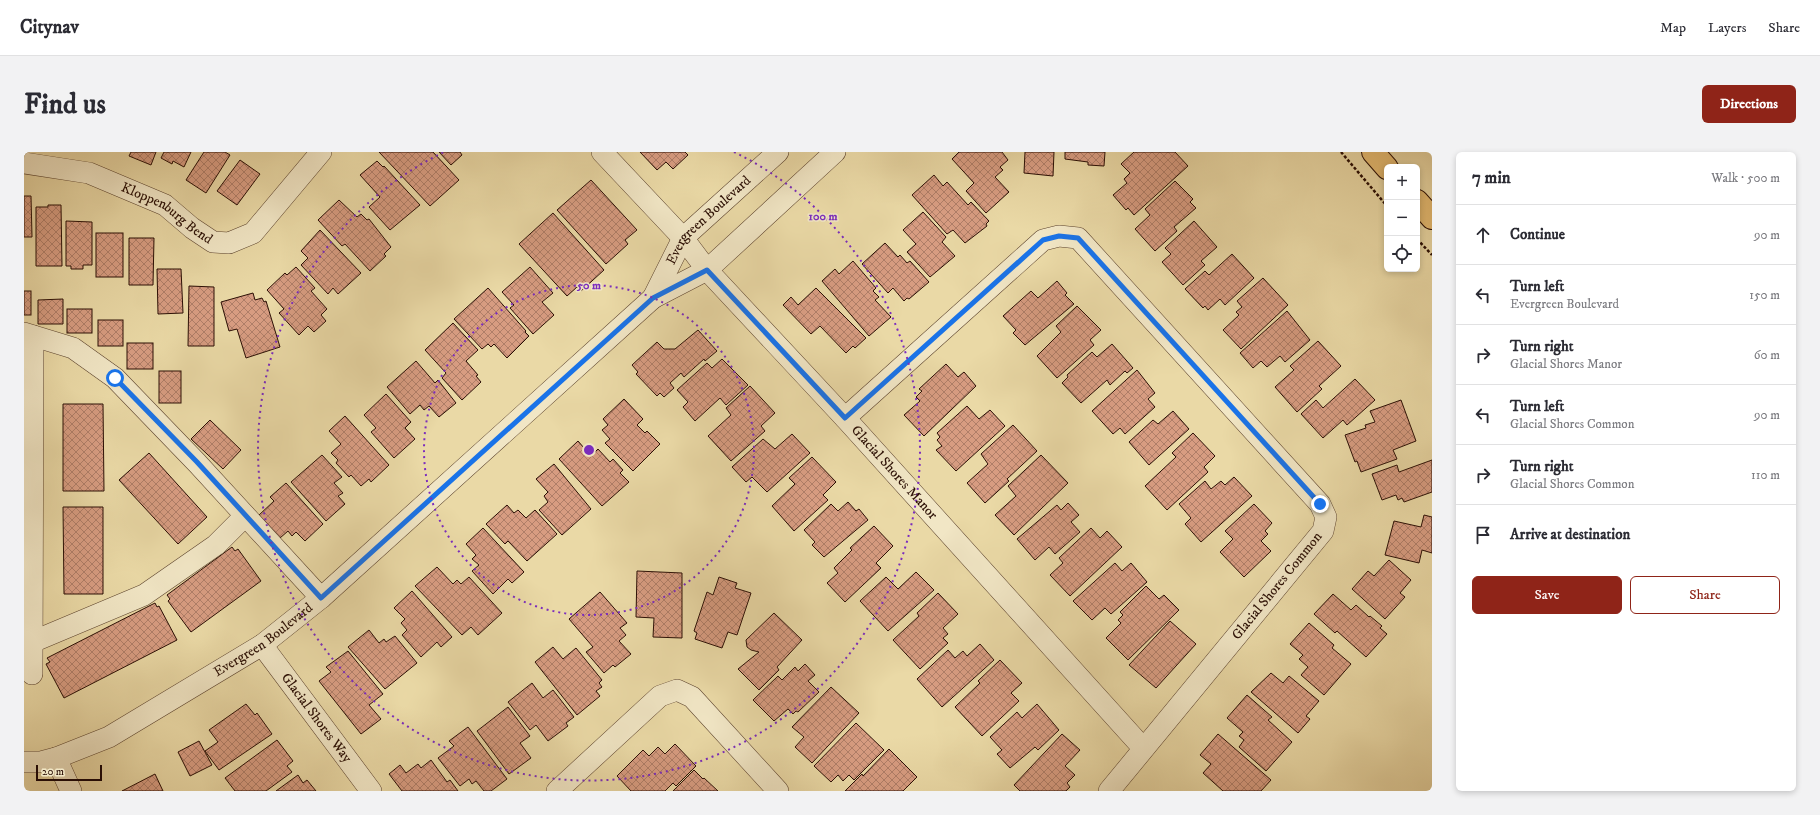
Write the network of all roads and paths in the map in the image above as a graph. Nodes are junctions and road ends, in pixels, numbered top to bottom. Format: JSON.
{"nodes":[{"id":1,"x":321,"y":152,"type":"edge"},
{"id":2,"x":602,"y":152,"type":"edge"},
{"id":3,"x":778,"y":152,"type":"edge"},
{"id":4,"x":835,"y":152,"type":"edge"},
{"id":5,"x":1341,"y":152,"type":"edge"},
{"id":6,"x":1373,"y":152,"type":"edge"},
{"id":7,"x":24,"y":163,"type":"edge"},
{"id":8,"x":1384,"y":165,"type":"edge"},
{"id":9,"x":1384,"y":202,"type":"edge"},
{"id":10,"x":1420,"y":204,"type":"edge"},
{"id":11,"x":1432,"y":218,"type":"edge"},
{"id":12,"x":683,"y":238,"type":"junction"},
{"id":13,"x":1420,"y":241,"type":"edge"},
{"id":14,"x":1432,"y":255,"type":"edge"},
{"id":15,"x":707,"y":270,"type":"junction"},
{"id":16,"x":653,"y":298,"type":"junction"},
{"id":17,"x":28,"y":334,"type":"edge"},
{"id":18,"x":845,"y":418,"type":"junction"},
{"id":19,"x":245,"y":516,"type":"junction"},
{"id":20,"x":321,"y":598,"type":"junction"},
{"id":21,"x":32,"y":642,"type":"junction"},
{"id":22,"x":262,"y":645,"type":"junction"},
{"id":23,"x":32,"y":674,"type":"dead end"},
{"id":24,"x":1144,"y":748,"type":"junction"},
{"id":25,"x":40,"y":760,"type":"edge"},
{"id":26,"x":24,"y":772,"type":"edge"},
{"id":27,"x":71,"y":791,"type":"edge"},
{"id":28,"x":372,"y":791,"type":"edge"},
{"id":29,"x":557,"y":791,"type":"edge"},
{"id":30,"x":778,"y":791,"type":"edge"},
{"id":31,"x":1109,"y":791,"type":"edge"}],
"edges":[{"from":1,"to":7,"type":"street","name":"Kloppenburg Bend"},
{"from":2,"to":12,"type":"street","name":"Glacial Shores Manor"},
{"from":3,"to":12,"type":"street","name":"Evergreen Boulevard"},
{"from":4,"to":15,"type":"street"},
{"from":5,"to":9,"type":"path"},
{"from":6,"to":8,"type":"main road"},
{"from":10,"to":11,"type":"main road"},
{"from":12,"to":15,"type":"street","name":"Glacial Shores Manor"},
{"from":12,"to":16,"type":"street","name":"Evergreen Boulevard"},
{"from":13,"to":14,"type":"path"},
{"from":15,"to":16,"type":"street","name":"Evergreen Boulevard"},
{"from":15,"to":18,"type":"street","name":"Glacial Shores Manor"},
{"from":16,"to":20,"type":"street","name":"Evergreen Boulevard"},
{"from":17,"to":19,"type":"street"},
{"from":17,"to":21,"type":"street"},
{"from":18,"to":24,"type":"street","name":"Glacial Shores Manor"},
{"from":18,"to":24,"type":"street","name":"Glacial Shores Common"},
{"from":19,"to":20,"type":"street"},
{"from":19,"to":21,"type":"street"},
{"from":20,"to":22,"type":"street","name":"Evergreen Boulevard"},
{"from":21,"to":23,"type":"street"},
{"from":22,"to":25,"type":"street","name":"Evergreen Boulevard"},
{"from":22,"to":28,"type":"street","name":"Glacial Shores Way"},
{"from":24,"to":31,"type":"street"},
{"from":25,"to":26,"type":"street","name":"Evergreen Boulevard"},
{"from":25,"to":27,"type":"street"},
{"from":29,"to":30,"type":"street"}]}
